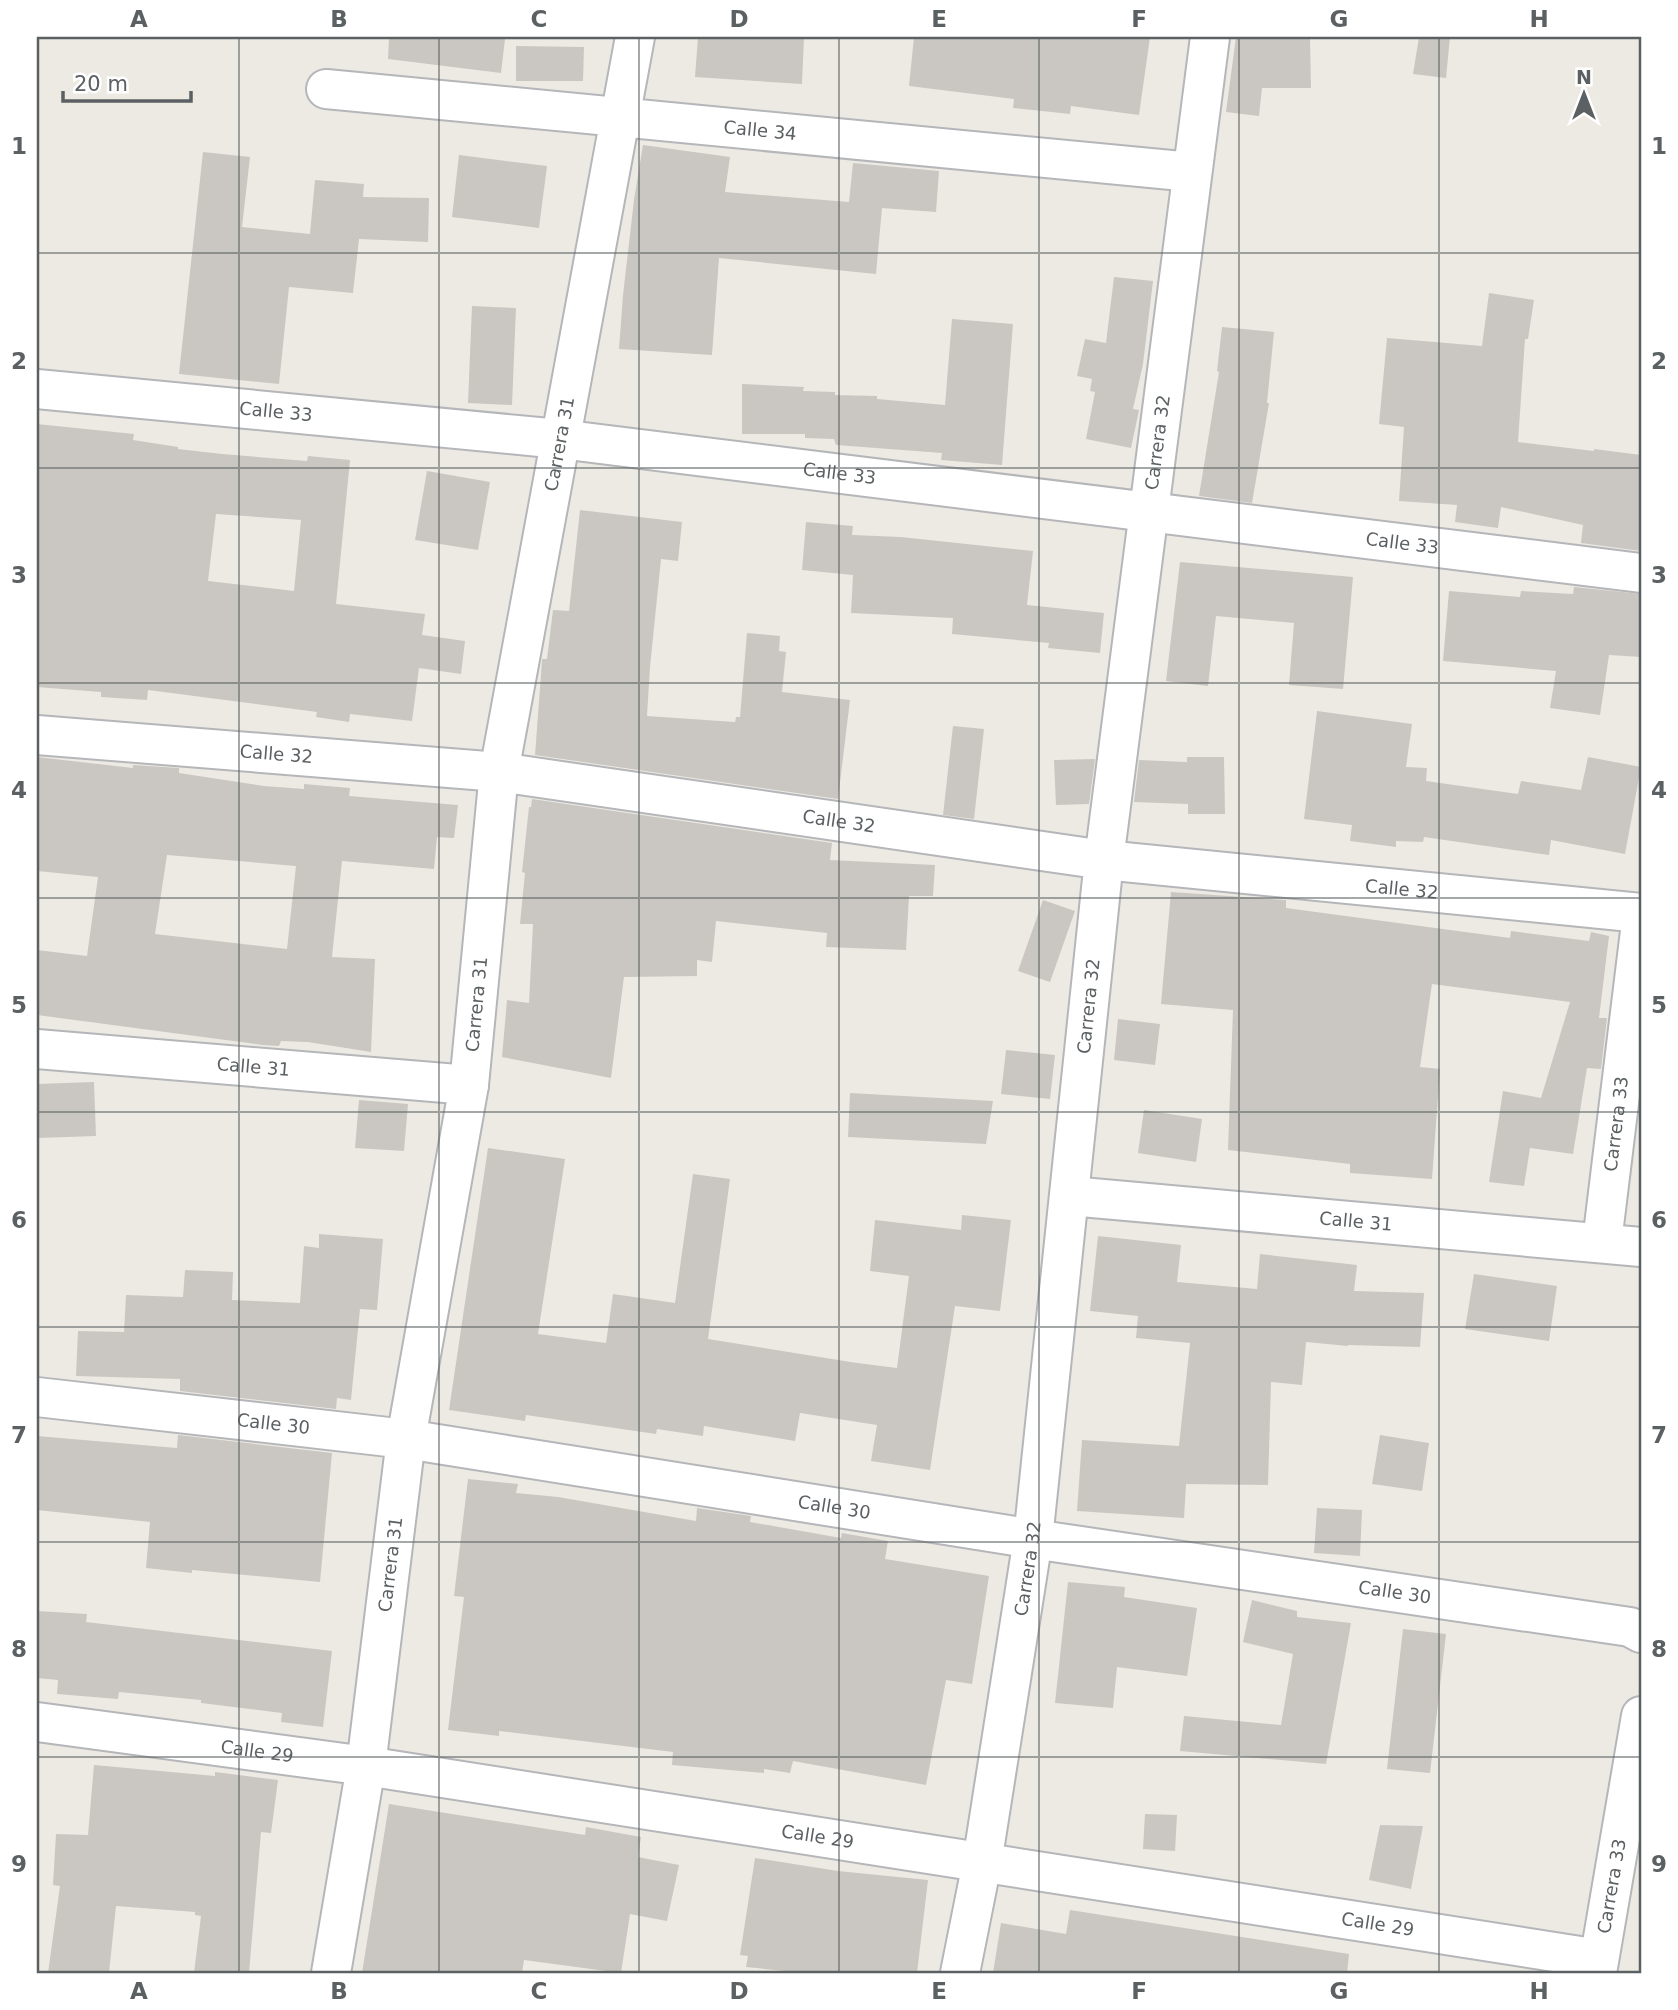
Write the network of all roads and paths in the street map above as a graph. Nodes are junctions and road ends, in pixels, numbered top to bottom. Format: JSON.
{"nodes":[{"id":1,"x":635,"y":37,"type":"edge"},
{"id":2,"x":1210,"y":37,"type":"edge"},
{"id":3,"x":326,"y":89,"type":"dead end"},
{"id":4,"x":621,"y":119,"type":"junction"},
{"id":5,"x":1192,"y":172,"type":"junction"},
{"id":6,"x":37,"y":389,"type":"edge"},
{"id":7,"x":560,"y":439,"type":"junction"},
{"id":8,"x":1147,"y":512,"type":"junction"},
{"id":9,"x":1641,"y":573,"type":"edge"},
{"id":10,"x":37,"y":735,"type":"edge"},
{"id":11,"x":499,"y":772,"type":"junction"},
{"id":12,"x":1104,"y":860,"type":"junction"},
{"id":13,"x":1641,"y":913,"type":"edge"},
{"id":14,"x":1641,"y":923,"type":"edge"},
{"id":15,"x":37,"y":1049,"type":"edge"},
{"id":16,"x":469,"y":1085,"type":"junction"},
{"id":17,"x":1070,"y":1196,"type":"junction"},
{"id":18,"x":1602,"y":1242,"type":"junction"},
{"id":19,"x":1641,"y":1247,"type":"edge"},
{"id":20,"x":37,"y":1397,"type":"edge"},
{"id":21,"x":406,"y":1439,"type":"junction"},
{"id":22,"x":1033,"y":1539,"type":"junction"},
{"id":23,"x":1636,"y":1630,"type":"edge"},
{"id":24,"x":1641,"y":1716,"type":"edge"},
{"id":25,"x":37,"y":1722,"type":"edge"},
{"id":26,"x":366,"y":1766,"type":"junction"},
{"id":27,"x":982,"y":1863,"type":"junction"},
{"id":28,"x":1598,"y":1966,"type":"edge"},
{"id":29,"x":331,"y":1973,"type":"edge"},
{"id":30,"x":960,"y":1973,"type":"edge"}],
"edges":[{"from":1,"to":4,"type":"street","name":"Carrera 31"},
{"from":2,"to":5,"type":"street","name":"Carrera 32"},
{"from":3,"to":4,"type":"street","name":"Calle 34"},
{"from":4,"to":5,"type":"street","name":"Calle 34"},
{"from":4,"to":7,"type":"street","name":"Carrera 31"},
{"from":5,"to":8,"type":"street","name":"Carrera 32"},
{"from":6,"to":7,"type":"street","name":"Calle 33"},
{"from":7,"to":8,"type":"street","name":"Calle 33"},
{"from":7,"to":11,"type":"street","name":"Carrera 31"},
{"from":8,"to":9,"type":"street","name":"Calle 33"},
{"from":8,"to":12,"type":"street","name":"Carrera 32"},
{"from":10,"to":11,"type":"street","name":"Calle 32"},
{"from":11,"to":12,"type":"street","name":"Calle 32"},
{"from":11,"to":16,"type":"street","name":"Carrera 31"},
{"from":12,"to":13,"type":"street","name":"Calle 32"},
{"from":12,"to":17,"type":"street","name":"Carrera 32"},
{"from":14,"to":18,"type":"street","name":"Carrera 33"},
{"from":15,"to":16,"type":"street","name":"Calle 31"},
{"from":16,"to":21,"type":"street","name":"Carrera 31"},
{"from":17,"to":18,"type":"street","name":"Calle 31"},
{"from":17,"to":22,"type":"street","name":"Carrera 32"},
{"from":18,"to":19,"type":"street","name":"Calle 31"},
{"from":20,"to":21,"type":"street","name":"Calle 30"},
{"from":21,"to":22,"type":"street","name":"Calle 30"},
{"from":21,"to":26,"type":"street","name":"Carrera 31"},
{"from":22,"to":23,"type":"street","name":"Calle 30"},
{"from":22,"to":27,"type":"street","name":"Carrera 32"},
{"from":24,"to":28,"type":"street","name":"Carrera 33"},
{"from":25,"to":26,"type":"street","name":"Calle 29"},
{"from":26,"to":27,"type":"street","name":"Calle 29"},
{"from":26,"to":29,"type":"street","name":"Carrera 31"},
{"from":27,"to":28,"type":"street","name":"Calle 29"},
{"from":27,"to":30,"type":"street","name":"Carrera 32"}]}
